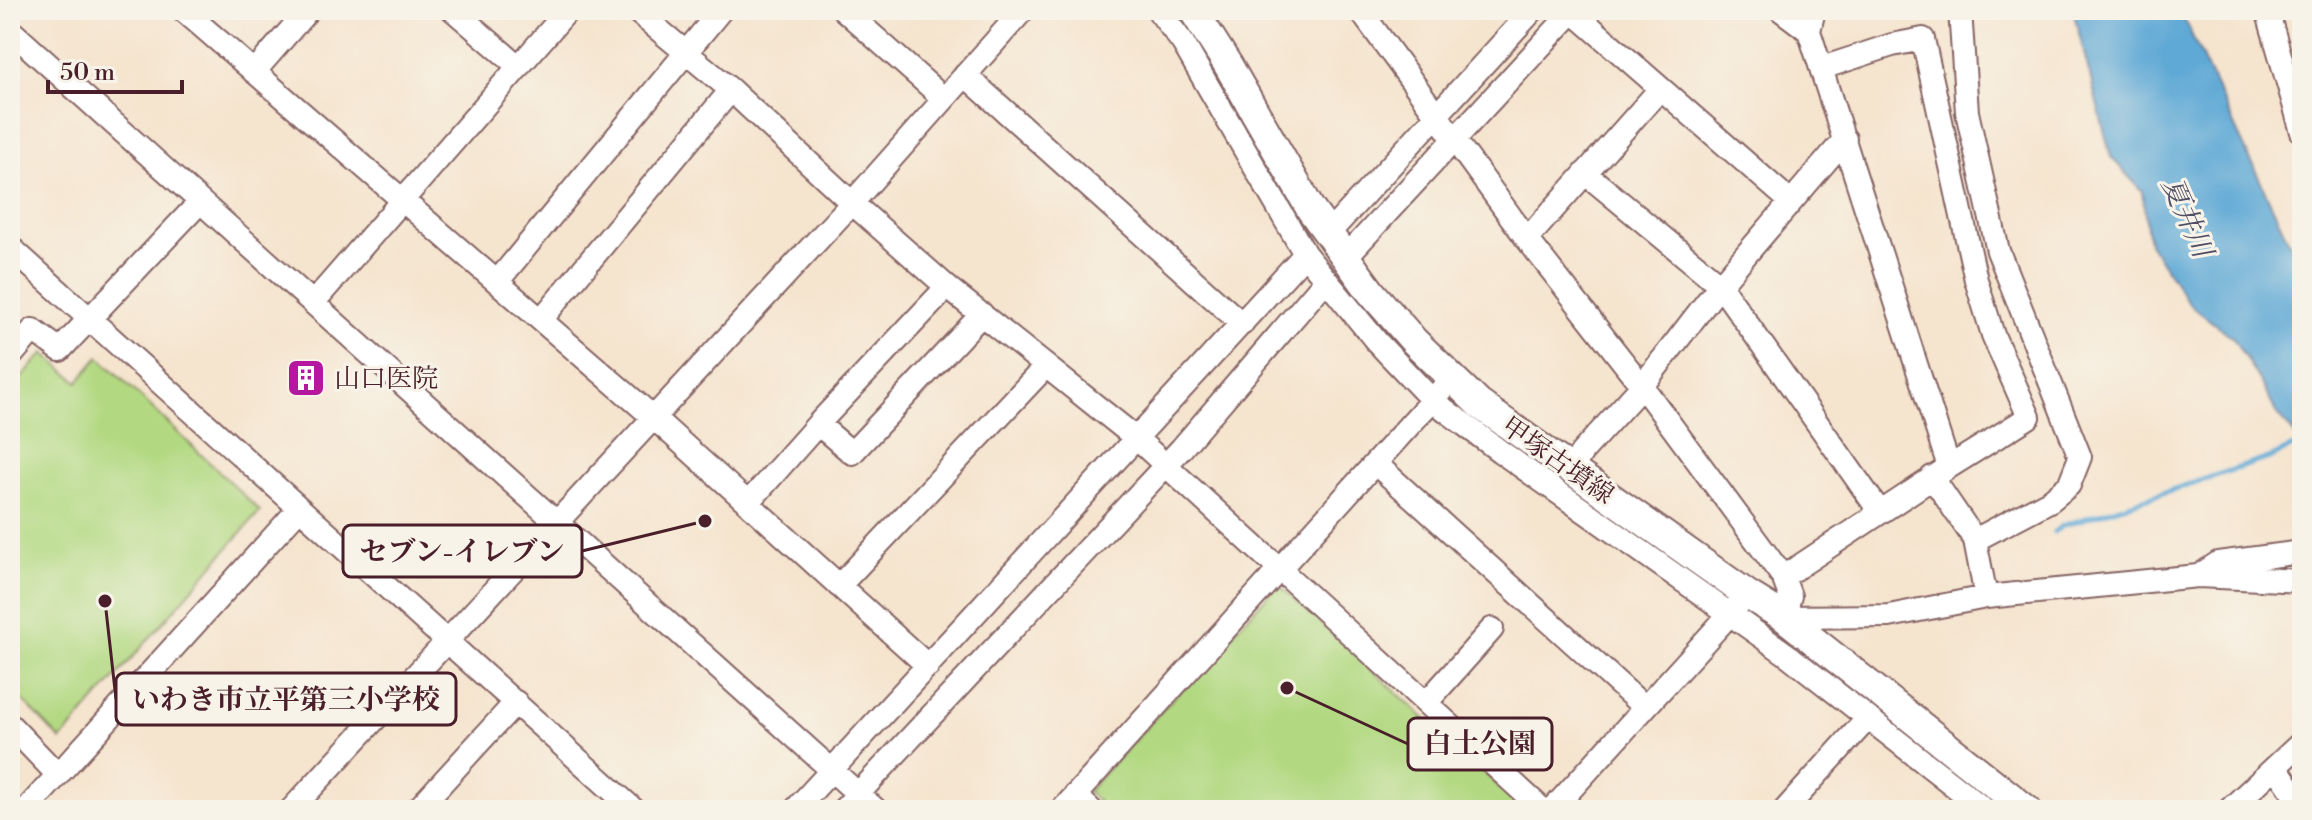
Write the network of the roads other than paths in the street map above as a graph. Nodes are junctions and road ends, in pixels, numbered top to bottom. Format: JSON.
{"nodes":[{"id":1,"x":183,"y":10,"type":"edge"},
{"id":2,"x":308,"y":10,"type":"edge"},
{"id":3,"x":453,"y":10,"type":"edge"},
{"id":4,"x":568,"y":10,"type":"edge"},
{"id":5,"x":635,"y":10,"type":"edge"},
{"id":6,"x":721,"y":10,"type":"edge"},
{"id":7,"x":844,"y":10,"type":"edge"},
{"id":8,"x":1023,"y":10,"type":"edge"},
{"id":9,"x":1193,"y":10,"type":"edge"},
{"id":10,"x":1360,"y":10,"type":"edge"},
{"id":11,"x":1533,"y":10,"type":"edge"},
{"id":12,"x":1781,"y":10,"type":"edge"},
{"id":13,"x":1960,"y":10,"type":"edge"},
{"id":14,"x":2267,"y":10,"type":"edge"},
{"id":15,"x":1572,"y":11,"type":"edge"},
{"id":16,"x":1170,"y":14,"type":"edge"},
{"id":17,"x":1812,"y":21,"type":"edge"},
{"id":18,"x":10,"y":30,"type":"edge"},
{"id":19,"x":686,"y":54,"type":"junction"},
{"id":20,"x":1228,"y":65,"type":"junction"},
{"id":21,"x":519,"y":67,"type":"junction"},
{"id":22,"x":1822,"y":68,"type":"junction"},
{"id":23,"x":254,"y":72,"type":"junction"},
{"id":24,"x":965,"y":75,"type":"junction"},
{"id":25,"x":1965,"y":82,"type":"junction"},
{"id":26,"x":1206,"y":83,"type":"junction"},
{"id":27,"x":1660,"y":89,"type":"junction"},
{"id":28,"x":731,"y":90,"type":"junction"},
{"id":29,"x":943,"y":98,"type":"junction"},
{"id":30,"x":1938,"y":110,"type":"junction"},
{"id":31,"x":1437,"y":115,"type":"junction"},
{"id":32,"x":2302,"y":132,"type":"edge"},
{"id":33,"x":1845,"y":139,"type":"junction"},
{"id":34,"x":1456,"y":140,"type":"junction"},
{"id":35,"x":1278,"y":151,"type":"junction"},
{"id":36,"x":1252,"y":165,"type":"junction"},
{"id":37,"x":1585,"y":173,"type":"junction"},
{"id":38,"x":402,"y":200,"type":"junction"},
{"id":39,"x":200,"y":202,"type":"junction"},
{"id":40,"x":1791,"y":202,"type":"junction"},
{"id":41,"x":852,"y":203,"type":"junction"},
{"id":42,"x":1328,"y":234,"type":"junction"},
{"id":43,"x":1527,"y":239,"type":"junction"},
{"id":44,"x":10,"y":247,"type":"edge"},
{"id":45,"x":1305,"y":254,"type":"junction"},
{"id":46,"x":1345,"y":258,"type":"junction"},
{"id":47,"x":1325,"y":281,"type":"junction"},
{"id":48,"x":497,"y":282,"type":"junction"},
{"id":49,"x":1720,"y":285,"type":"junction"},
{"id":50,"x":947,"y":287,"type":"junction"},
{"id":51,"x":313,"y":303,"type":"junction"},
{"id":52,"x":982,"y":314,"type":"junction"},
{"id":53,"x":89,"y":317,"type":"junction"},
{"id":54,"x":541,"y":320,"type":"junction"},
{"id":55,"x":1242,"y":324,"type":"junction"},
{"id":56,"x":10,"y":357,"type":"edge"},
{"id":57,"x":1046,"y":366,"type":"junction"},
{"id":58,"x":1642,"y":386,"type":"junction"},
{"id":59,"x":1441,"y":390,"type":"junction"},
{"id":60,"x":654,"y":418,"type":"junction"},
{"id":61,"x":818,"y":424,"type":"junction"},
{"id":62,"x":1136,"y":438,"type":"junction"},
{"id":63,"x":1508,"y":443,"type":"junction"},
{"id":64,"x":1376,"y":464,"type":"junction"},
{"id":65,"x":1164,"y":467,"type":"junction"},
{"id":66,"x":1572,"y":469,"type":"junction"},
{"id":67,"x":1941,"y":472,"type":"junction"},
{"id":68,"x":748,"y":503,"type":"junction"},
{"id":69,"x":298,"y":510,"type":"junction"},
{"id":70,"x":1880,"y":512,"type":"junction"},
{"id":71,"x":557,"y":522,"type":"junction"},
{"id":72,"x":1975,"y":540,"type":"junction"},
{"id":73,"x":2302,"y":552,"type":"edge"},
{"id":74,"x":1278,"y":569,"type":"junction"},
{"id":75,"x":2198,"y":576,"type":"junction"},
{"id":76,"x":1783,"y":577,"type":"junction"},
{"id":77,"x":2302,"y":581,"type":"edge"},
{"id":78,"x":839,"y":586,"type":"junction"},
{"id":79,"x":1986,"y":597,"type":"junction"},
{"id":80,"x":1738,"y":605,"type":"junction"},
{"id":81,"x":1784,"y":617,"type":"junction"},
{"id":82,"x":1492,"y":629,"type":"dead end"},
{"id":83,"x":447,"y":642,"type":"junction"},
{"id":84,"x":928,"y":666,"type":"junction"},
{"id":85,"x":516,"y":702,"type":"junction"},
{"id":86,"x":1427,"y":702,"type":"junction"},
{"id":87,"x":1644,"y":707,"type":"junction"},
{"id":88,"x":1868,"y":718,"type":"junction"},
{"id":89,"x":10,"y":725,"type":"edge"},
{"id":90,"x":2302,"y":742,"type":"edge"},
{"id":91,"x":2276,"y":767,"type":"junction"},
{"id":92,"x":832,"y":771,"type":"junction"},
{"id":93,"x":58,"y":775,"type":"junction"},
{"id":94,"x":851,"y":802,"type":"edge"},
{"id":95,"x":1076,"y":805,"type":"edge"},
{"id":96,"x":2004,"y":805,"type":"edge"},
{"id":97,"x":2302,"y":805,"type":"edge"},
{"id":98,"x":26,"y":810,"type":"edge"},
{"id":99,"x":291,"y":810,"type":"edge"},
{"id":100,"x":418,"y":810,"type":"edge"},
{"id":101,"x":634,"y":810,"type":"edge"},
{"id":102,"x":795,"y":810,"type":"edge"},
{"id":103,"x":876,"y":810,"type":"edge"},
{"id":104,"x":1543,"y":810,"type":"edge"},
{"id":105,"x":1552,"y":810,"type":"edge"},
{"id":106,"x":1785,"y":810,"type":"edge"},
{"id":107,"x":2229,"y":810,"type":"edge"}],
"edges":[{"from":1,"to":23,"type":"street"},
{"from":2,"to":23,"type":"street"},
{"from":3,"to":21,"type":"street"},
{"from":4,"to":21,"type":"street"},
{"from":5,"to":19,"type":"street"},
{"from":6,"to":19,"type":"street"},
{"from":7,"to":29,"type":"street"},
{"from":8,"to":24,"type":"street"},
{"from":9,"to":20,"type":"main road","name":"甲塚古墳線"},
{"from":10,"to":31,"type":"street"},
{"from":11,"to":31,"type":"street"},
{"from":12,"to":17,"type":"street"},
{"from":13,"to":25,"type":"street"},
{"from":14,"to":32,"type":"street"},
{"from":15,"to":27,"type":"street"},
{"from":15,"to":34,"type":"street"},
{"from":16,"to":26,"type":"street"},
{"from":17,"to":22,"type":"street"},
{"from":18,"to":39,"type":"street"},
{"from":19,"to":28,"type":"street"},
{"from":19,"to":48,"type":"street"},
{"from":20,"to":26,"type":"street"},
{"from":20,"to":35,"type":"main road","name":"甲塚古墳線"},
{"from":21,"to":38,"type":"street"},
{"from":22,"to":30,"type":"street"},
{"from":22,"to":33,"type":"street"},
{"from":23,"to":38,"type":"street"},
{"from":24,"to":29,"type":"street"},
{"from":24,"to":55,"type":"street"},
{"from":25,"to":30,"type":"street"},
{"from":25,"to":72,"type":"street"},
{"from":26,"to":36,"type":"street"},
{"from":27,"to":37,"type":"street"},
{"from":27,"to":40,"type":"street"},
{"from":28,"to":41,"type":"street"},
{"from":28,"to":54,"type":"street"},
{"from":29,"to":41,"type":"street"},
{"from":30,"to":67,"type":"street"},
{"from":31,"to":34,"type":"street"},
{"from":31,"to":42,"type":"street"},
{"from":33,"to":40,"type":"street"},
{"from":33,"to":67,"type":"street"},
{"from":34,"to":43,"type":"street"},
{"from":34,"to":46,"type":"street"},
{"from":35,"to":36,"type":"street"},
{"from":35,"to":42,"type":"main road","name":"甲塚古墳線"},
{"from":36,"to":45,"type":"street"},
{"from":37,"to":43,"type":"street"},
{"from":37,"to":49,"type":"street"},
{"from":38,"to":48,"type":"street"},
{"from":38,"to":51,"type":"street"},
{"from":39,"to":51,"type":"street"},
{"from":39,"to":53,"type":"street"},
{"from":40,"to":49,"type":"street"},
{"from":41,"to":50,"type":"street"},
{"from":41,"to":60,"type":"street"},
{"from":42,"to":46,"type":"main road","name":"甲塚古墳線"},
{"from":43,"to":58,"type":"street"},
{"from":44,"to":53,"type":"street"},
{"from":45,"to":47,"type":"street"},
{"from":45,"to":55,"type":"street"},
{"from":46,"to":59,"type":"main road","name":"甲塚古墳線"},
{"from":47,"to":59,"type":"street"},
{"from":47,"to":65,"type":"street"},
{"from":48,"to":54,"type":"street"},
{"from":49,"to":58,"type":"street"},
{"from":49,"to":70,"type":"street"},
{"from":50,"to":52,"type":"street"},
{"from":50,"to":61,"type":"street"},
{"from":51,"to":71,"type":"street"},
{"from":52,"to":57,"type":"street"},
{"from":52,"to":61,"type":"street"},
{"from":53,"to":56,"type":"street"},
{"from":53,"to":69,"type":"street"},
{"from":54,"to":60,"type":"street"},
{"from":55,"to":62,"type":"street"},
{"from":57,"to":62,"type":"street"},
{"from":57,"to":78,"type":"street"},
{"from":58,"to":66,"type":"street"},
{"from":58,"to":76,"type":"street"},
{"from":59,"to":63,"type":"main road","name":"甲塚古墳線"},
{"from":59,"to":64,"type":"street"},
{"from":60,"to":68,"type":"street"},
{"from":60,"to":71,"type":"street"},
{"from":61,"to":68,"type":"street"},
{"from":62,"to":65,"type":"street"},
{"from":62,"to":84,"type":"street"},
{"from":63,"to":66,"type":"main road","name":"甲塚古墳線"},
{"from":63,"to":80,"type":"street"},
{"from":64,"to":74,"type":"street"},
{"from":64,"to":87,"type":"street"},
{"from":65,"to":74,"type":"street"},
{"from":65,"to":94,"type":"street"},
{"from":66,"to":80,"type":"main road","name":"甲塚古墳線"},
{"from":67,"to":70,"type":"street"},
{"from":67,"to":72,"type":"street"},
{"from":68,"to":78,"type":"street"},
{"from":69,"to":83,"type":"street"},
{"from":69,"to":93,"type":"street"},
{"from":70,"to":76,"type":"street"},
{"from":71,"to":83,"type":"street"},
{"from":71,"to":92,"type":"street"},
{"from":72,"to":79,"type":"street"},
{"from":73,"to":75,"type":"street"},
{"from":74,"to":86,"type":"street"},
{"from":74,"to":95,"type":"street"},
{"from":75,"to":77,"type":"street"},
{"from":75,"to":79,"type":"street"},
{"from":76,"to":81,"type":"street"},
{"from":78,"to":84,"type":"street"},
{"from":79,"to":81,"type":"street"},
{"from":80,"to":81,"type":"main road","name":"甲塚古墳線"},
{"from":80,"to":87,"type":"street"},
{"from":80,"to":88,"type":"street"},
{"from":81,"to":96,"type":"main road","name":"甲塚古墳線"},
{"from":82,"to":86,"type":"street"},
{"from":83,"to":85,"type":"street"},
{"from":83,"to":99,"type":"street"},
{"from":84,"to":92,"type":"street"},
{"from":85,"to":100,"type":"street"},
{"from":85,"to":101,"type":"street"},
{"from":86,"to":104,"type":"street"},
{"from":87,"to":105,"type":"street"},
{"from":88,"to":96,"type":"street"},
{"from":88,"to":106,"type":"street"},
{"from":89,"to":93,"type":"street"},
{"from":90,"to":91,"type":"street"},
{"from":91,"to":97,"type":"street"},
{"from":91,"to":107,"type":"street"},
{"from":92,"to":94,"type":"street"},
{"from":92,"to":102,"type":"street"},
{"from":93,"to":98,"type":"street"},
{"from":94,"to":103,"type":"street"}]}
